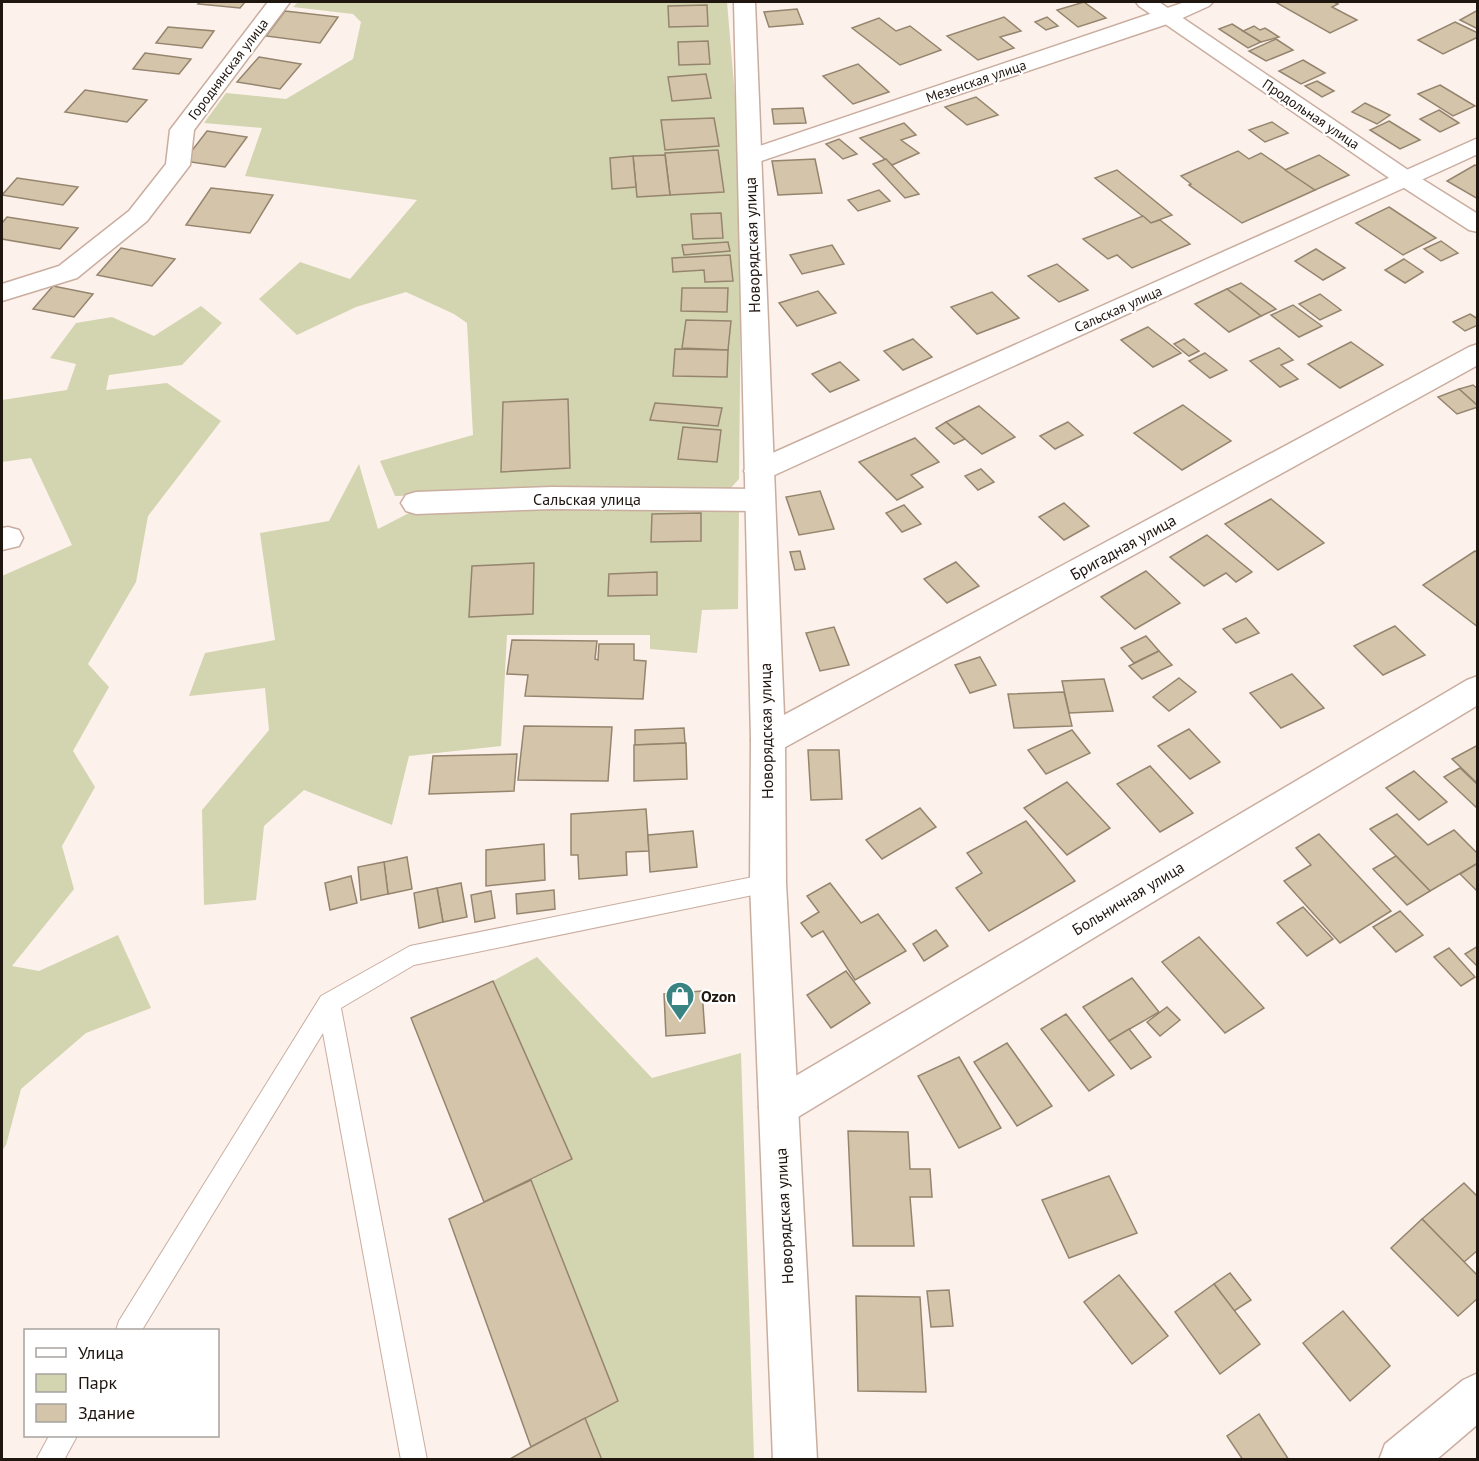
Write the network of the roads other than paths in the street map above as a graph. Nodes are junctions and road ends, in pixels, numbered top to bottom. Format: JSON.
{"nodes":[{"id":1,"x":279,"y":2,"type":"edge"},
{"id":2,"x":744,"y":2,"type":"edge"},
{"id":3,"x":1146,"y":2,"type":"edge"},
{"id":4,"x":1202,"y":2,"type":"edge"},
{"id":5,"x":1168,"y":16,"type":"junction"},
{"id":6,"x":1478,"y":145,"type":"edge"},
{"id":7,"x":750,"y":158,"type":"junction"},
{"id":8,"x":1406,"y":179,"type":"junction"},
{"id":9,"x":1478,"y":225,"type":"edge"},
{"id":10,"x":2,"y":292,"type":"edge"},
{"id":11,"x":1478,"y":353,"type":"edge"},
{"id":12,"x":759,"y":485,"type":"junction"},
{"id":13,"x":416,"y":503,"type":"dead end"},
{"id":14,"x":1478,"y":689,"type":"edge"},
{"id":15,"x":768,"y":740,"type":"junction"},
{"id":16,"x":768,"y":884,"type":"junction"},
{"id":17,"x":329,"y":1003,"type":"junction"},
{"id":18,"x":779,"y":1107,"type":"junction"},
{"id":19,"x":129,"y":1329,"type":"edge"},
{"id":20,"x":1478,"y":1395,"type":"edge"},
{"id":21,"x":63,"y":1437,"type":"edge"},
{"id":22,"x":49,"y":1460,"type":"edge"},
{"id":23,"x":414,"y":1460,"type":"edge"},
{"id":24,"x":795,"y":1460,"type":"edge"},
{"id":25,"x":1401,"y":1460,"type":"edge"}],
"edges":[{"from":1,"to":10,"type":"street","name":"Городнянская улица"},
{"from":2,"to":7,"type":"street","name":"Новорядская улица"},
{"from":3,"to":5,"type":"street","name":"Продольная улица"},
{"from":4,"to":5,"type":"street","name":"Мезенская улица"},
{"from":5,"to":7,"type":"street","name":"Мезенская улица"},
{"from":5,"to":8,"type":"street","name":"Продольная улица"},
{"from":6,"to":8,"type":"street","name":"Сальская улица"},
{"from":7,"to":12,"type":"street","name":"Новорядская улица"},
{"from":8,"to":9,"type":"street","name":"Продольная улица"},
{"from":8,"to":12,"type":"street","name":"Сальская улица"},
{"from":11,"to":15,"type":"street","name":"Бригадная улица"},
{"from":12,"to":13,"type":"street","name":"Сальская улица"},
{"from":12,"to":15,"type":"street","name":"Новорядская улица"},
{"from":14,"to":18,"type":"street","name":"Больничная улица"},
{"from":15,"to":16,"type":"street","name":"Новорядская улица"},
{"from":16,"to":17,"type":"lane"},
{"from":16,"to":18,"type":"street","name":"Новорядская улица"},
{"from":17,"to":19,"type":"lane"},
{"from":17,"to":23,"type":"lane"},
{"from":18,"to":24,"type":"street","name":"Новорядская улица"},
{"from":20,"to":25,"type":"street"},
{"from":21,"to":22,"type":"lane"}]}
